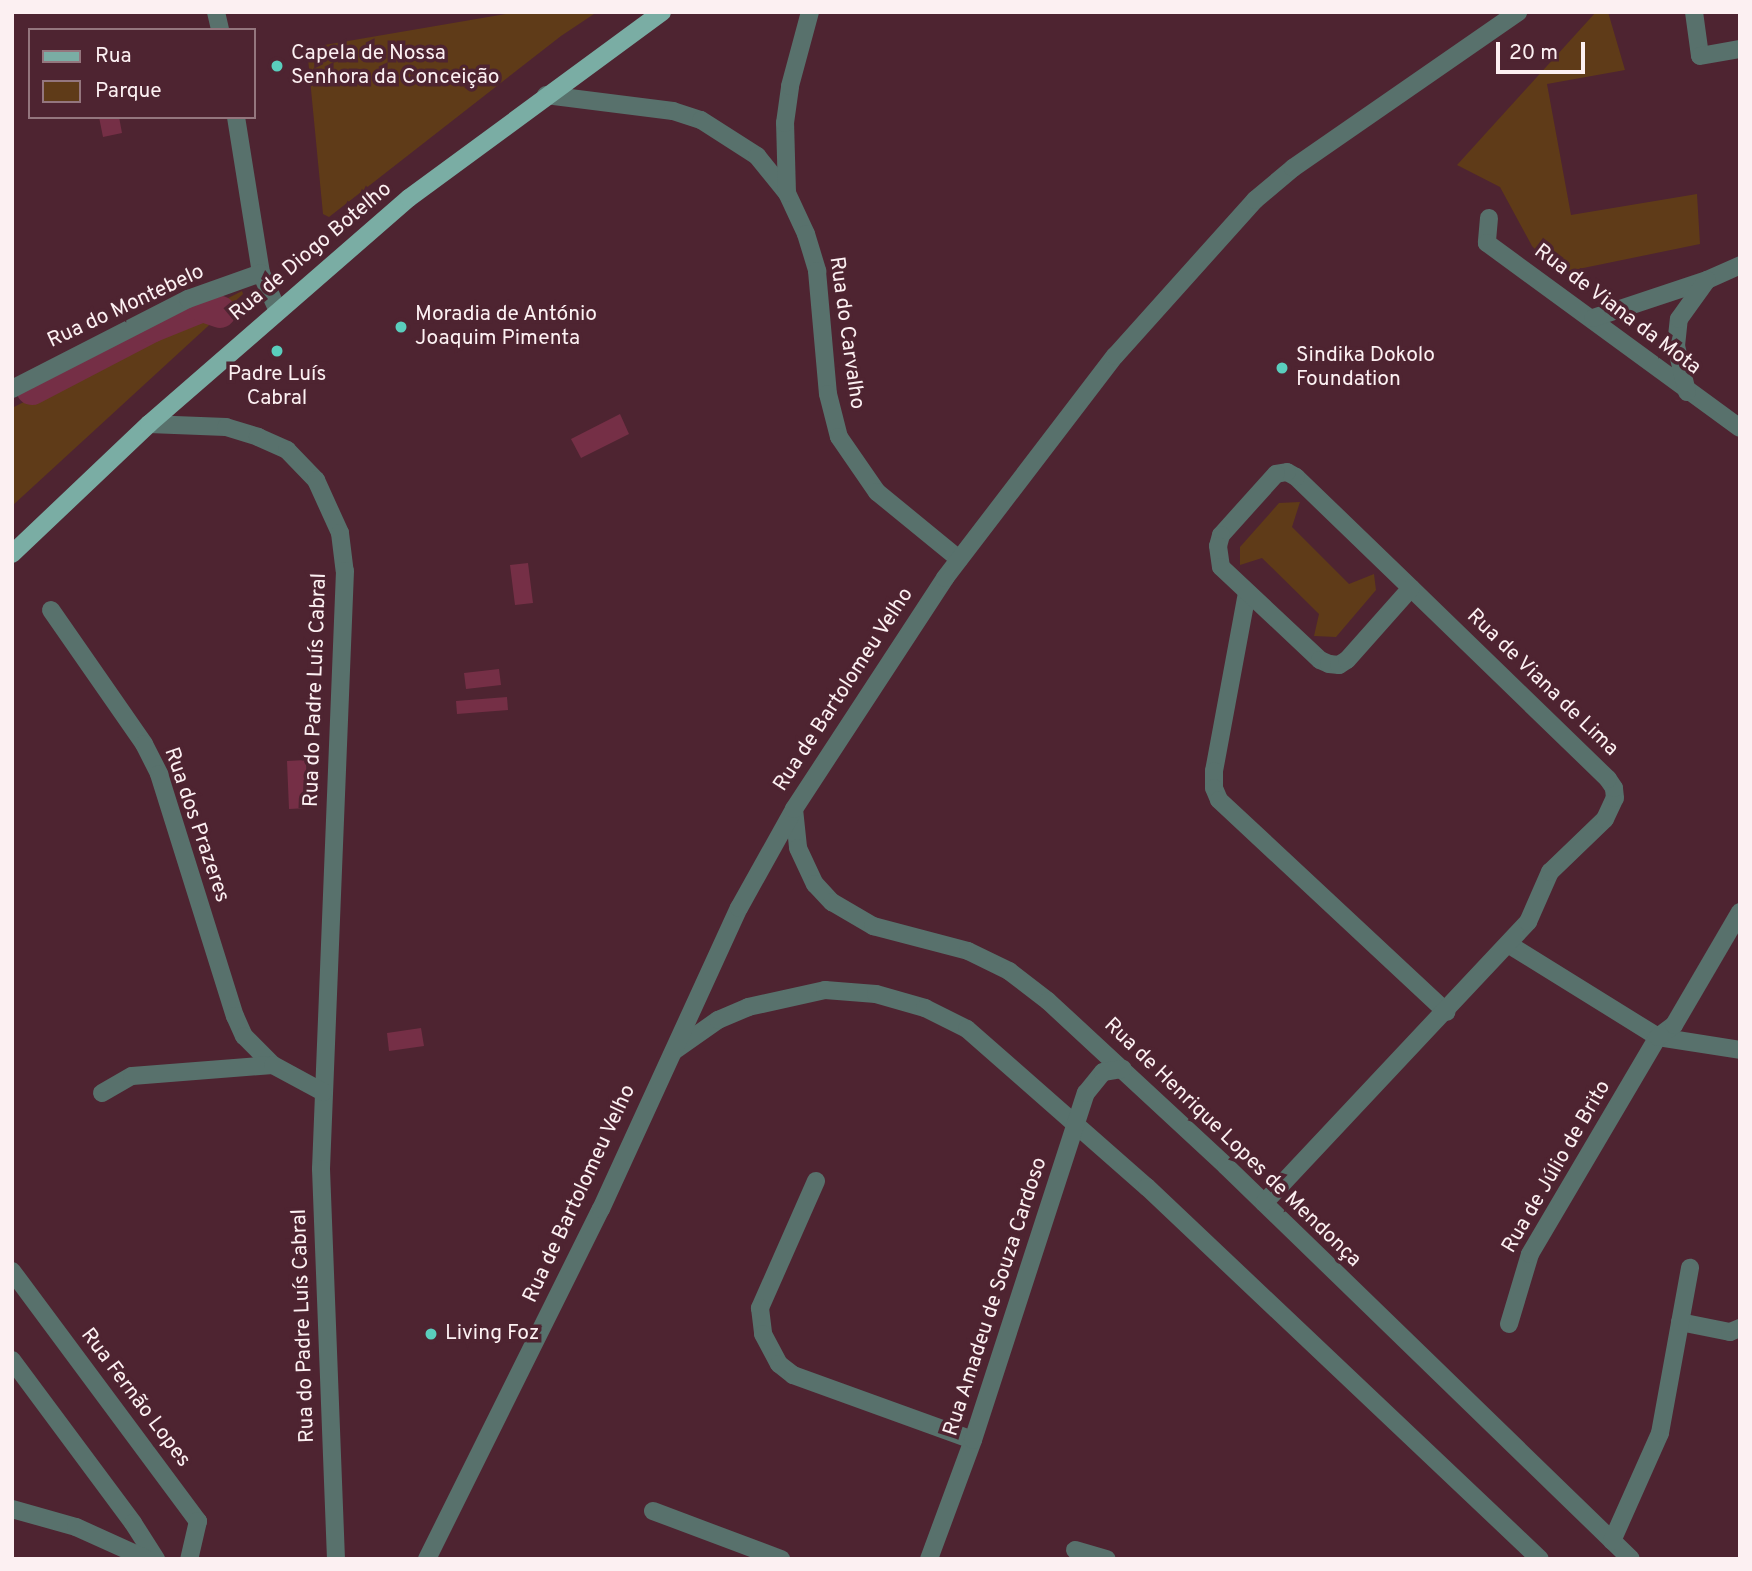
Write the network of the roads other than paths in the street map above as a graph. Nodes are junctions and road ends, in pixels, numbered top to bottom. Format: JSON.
{"nodes":[{"id":1,"x":662,"y":12,"type":"edge"},
{"id":2,"x":810,"y":12,"type":"edge"},
{"id":3,"x":1518,"y":12,"type":"edge"},
{"id":4,"x":1694,"y":12,"type":"edge"},
{"id":5,"x":1740,"y":49,"type":"edge"},
{"id":6,"x":546,"y":95,"type":"junction"},
{"id":7,"x":236,"y":119,"type":"edge"},
{"id":8,"x":787,"y":193,"type":"junction"},
{"id":9,"x":1489,"y":218,"type":"dead end"},
{"id":10,"x":1740,"y":265,"type":"edge"},
{"id":11,"x":261,"y":272,"type":"junction"},
{"id":12,"x":1707,"y":280,"type":"junction"},
{"id":13,"x":277,"y":310,"type":"junction"},
{"id":14,"x":1593,"y":318,"type":"junction"},
{"id":15,"x":12,"y":389,"type":"edge"},
{"id":16,"x":1688,"y":392,"type":"junction"},
{"id":17,"x":149,"y":424,"type":"junction"},
{"id":18,"x":1740,"y":428,"type":"edge"},
{"id":19,"x":12,"y":554,"type":"edge"},
{"id":20,"x":960,"y":559,"type":"junction"},
{"id":21,"x":1411,"y":588,"type":"junction"},
{"id":22,"x":1247,"y":593,"type":"junction"},
{"id":23,"x":51,"y":610,"type":"dead end"},
{"id":24,"x":794,"y":809,"type":"junction"},
{"id":25,"x":1740,"y":912,"type":"edge"},
{"id":26,"x":1508,"y":944,"type":"junction"},
{"id":27,"x":1446,"y":1012,"type":"junction"},
{"id":28,"x":1658,"y":1037,"type":"junction"},
{"id":29,"x":1740,"y":1050,"type":"edge"},
{"id":30,"x":669,"y":1056,"type":"junction"},
{"id":31,"x":273,"y":1065,"type":"junction"},
{"id":32,"x":1123,"y":1069,"type":"junction"},
{"id":33,"x":323,"y":1092,"type":"junction"},
{"id":34,"x":102,"y":1093,"type":"dead end"},
{"id":35,"x":1077,"y":1124,"type":"junction"},
{"id":36,"x":816,"y":1181,"type":"dead end"},
{"id":37,"x":1264,"y":1203,"type":"junction"},
{"id":38,"x":1690,"y":1268,"type":"dead end"},
{"id":39,"x":12,"y":1271,"type":"edge"},
{"id":40,"x":1680,"y":1322,"type":"junction"},
{"id":41,"x":1509,"y":1324,"type":"dead end"},
{"id":42,"x":1740,"y":1328,"type":"edge"},
{"id":43,"x":12,"y":1360,"type":"edge"},
{"id":44,"x":973,"y":1440,"type":"junction"},
{"id":45,"x":12,"y":1509,"type":"edge"},
{"id":46,"x":653,"y":1511,"type":"dead end"},
{"id":47,"x":1612,"y":1541,"type":"junction"},
{"id":48,"x":1075,"y":1550,"type":"dead end"},
{"id":49,"x":147,"y":1559,"type":"edge"},
{"id":50,"x":156,"y":1559,"type":"edge"},
{"id":51,"x":189,"y":1559,"type":"edge"},
{"id":52,"x":336,"y":1559,"type":"edge"},
{"id":53,"x":427,"y":1559,"type":"edge"},
{"id":54,"x":781,"y":1559,"type":"edge"},
{"id":55,"x":929,"y":1559,"type":"edge"},
{"id":56,"x":1107,"y":1559,"type":"edge"},
{"id":57,"x":1540,"y":1559,"type":"edge"},
{"id":58,"x":1631,"y":1559,"type":"edge"}],
"edges":[{"from":1,"to":6,"type":"main road","name":"Rua de Diogo Botelho"},
{"from":2,"to":8,"type":"street","name":"Rua do Carvalho"},
{"from":3,"to":20,"type":"street","name":"Rua de Bartolomeu Velho"},
{"from":4,"to":5,"type":"street"},
{"from":6,"to":8,"type":"street","name":"Rua do Carvalho"},
{"from":6,"to":13,"type":"main road","name":"Rua de Diogo Botelho"},
{"from":7,"to":11,"type":"street"},
{"from":8,"to":20,"type":"street","name":"Rua do Carvalho"},
{"from":9,"to":14,"type":"street","name":"Rua de Viana da Mota"},
{"from":10,"to":12,"type":"street"},
{"from":11,"to":13,"type":"street"},
{"from":11,"to":15,"type":"street","name":"Rua do Montebelo"},
{"from":12,"to":14,"type":"street"},
{"from":12,"to":16,"type":"street"},
{"from":13,"to":17,"type":"main road","name":"Rua de Diogo Botelho"},
{"from":14,"to":16,"type":"street","name":"Rua de Viana da Mota"},
{"from":16,"to":18,"type":"street","name":"Rua de Viana da Mota"},
{"from":17,"to":19,"type":"main road","name":"Rua de Diogo Botelho"},
{"from":17,"to":33,"type":"street","name":"Rua do Padre Luís Cabral"},
{"from":20,"to":24,"type":"street","name":"Rua de Bartolomeu Velho"},
{"from":21,"to":22,"type":"street","name":"Rua de Viana de Lima"},
{"from":21,"to":22,"type":"street","name":"Rua de Viana de Lima"},
{"from":21,"to":26,"type":"street","name":"Rua de Viana de Lima"},
{"from":22,"to":27,"type":"street"},
{"from":23,"to":31,"type":"street","name":"Rua dos Prazeres"},
{"from":24,"to":30,"type":"street","name":"Rua de Bartolomeu Velho"},
{"from":24,"to":32,"type":"street","name":"Rua de Henrique Lopes de Mendonça"},
{"from":25,"to":28,"type":"street","name":"Rua de Júlio de Brito"},
{"from":26,"to":27,"type":"street","name":"Rua de Viana de Lima"},
{"from":26,"to":28,"type":"street"},
{"from":27,"to":37,"type":"street","name":"Rua de Viana de Lima"},
{"from":28,"to":29,"type":"street"},
{"from":28,"to":41,"type":"street","name":"Rua de Júlio de Brito"},
{"from":30,"to":35,"type":"street"},
{"from":30,"to":53,"type":"street","name":"Rua de Bartolomeu Velho"},
{"from":31,"to":33,"type":"street"},
{"from":31,"to":34,"type":"street"},
{"from":32,"to":35,"type":"street","name":"Rua Amadeu de Souza Cardoso"},
{"from":32,"to":37,"type":"street","name":"Rua de Henrique Lopes de Mendonça"},
{"from":33,"to":52,"type":"street","name":"Rua do Padre Luís Cabral"},
{"from":35,"to":44,"type":"street","name":"Rua Amadeu de Souza Cardoso"},
{"from":35,"to":57,"type":"street"},
{"from":36,"to":44,"type":"street"},
{"from":37,"to":47,"type":"street","name":"Rua de Henrique Lopes de Mendonça"},
{"from":38,"to":40,"type":"street"},
{"from":39,"to":51,"type":"street","name":"Rua Fernão Lopes"},
{"from":40,"to":42,"type":"street"},
{"from":40,"to":47,"type":"street"},
{"from":43,"to":50,"type":"street"},
{"from":44,"to":55,"type":"street","name":"Rua Amadeu de Souza Cardoso"},
{"from":45,"to":49,"type":"street"},
{"from":46,"to":54,"type":"street"},
{"from":47,"to":58,"type":"street","name":"Rua de Henrique Lopes de Mendonça"},
{"from":48,"to":56,"type":"street"}]}
